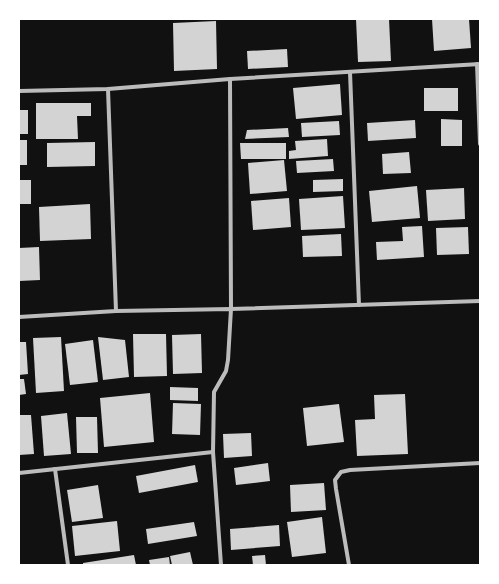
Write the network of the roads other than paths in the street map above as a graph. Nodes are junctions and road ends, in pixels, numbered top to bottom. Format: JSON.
{"nodes":[{"id":1,"x":479,"y":64,"type":"edge"},
{"id":2,"x":350,"y":72,"type":"junction"},
{"id":3,"x":230,"y":79,"type":"junction"},
{"id":4,"x":108,"y":89,"type":"junction"},
{"id":5,"x":19,"y":91,"type":"edge"},
{"id":6,"x":480,"y":144,"type":"edge"},
{"id":7,"x":480,"y":301,"type":"edge"},
{"id":8,"x":359,"y":305,"type":"junction"},
{"id":9,"x":231,"y":309,"type":"junction"},
{"id":10,"x":116,"y":311,"type":"junction"},
{"id":11,"x":19,"y":317,"type":"edge"},
{"id":12,"x":212,"y":452,"type":"junction"},
{"id":13,"x":480,"y":463,"type":"edge"},
{"id":14,"x":55,"y":469,"type":"junction"},
{"id":15,"x":19,"y":472,"type":"edge"},
{"id":16,"x":68,"y":565,"type":"edge"},
{"id":17,"x":221,"y":565,"type":"edge"},
{"id":18,"x":349,"y":565,"type":"edge"}],
"edges":[{"from":1,"to":2,"type":"street"},
{"from":1,"to":6,"type":"street"},
{"from":2,"to":3,"type":"street"},
{"from":2,"to":8,"type":"street"},
{"from":3,"to":4,"type":"street"},
{"from":3,"to":9,"type":"street"},
{"from":4,"to":5,"type":"street"},
{"from":4,"to":10,"type":"street"},
{"from":7,"to":8,"type":"street"},
{"from":8,"to":9,"type":"street"},
{"from":9,"to":10,"type":"street"},
{"from":9,"to":12,"type":"street"},
{"from":10,"to":11,"type":"street"},
{"from":12,"to":14,"type":"street"},
{"from":12,"to":17,"type":"street"},
{"from":13,"to":18,"type":"street"},
{"from":14,"to":15,"type":"street"},
{"from":14,"to":16,"type":"street"}]}
